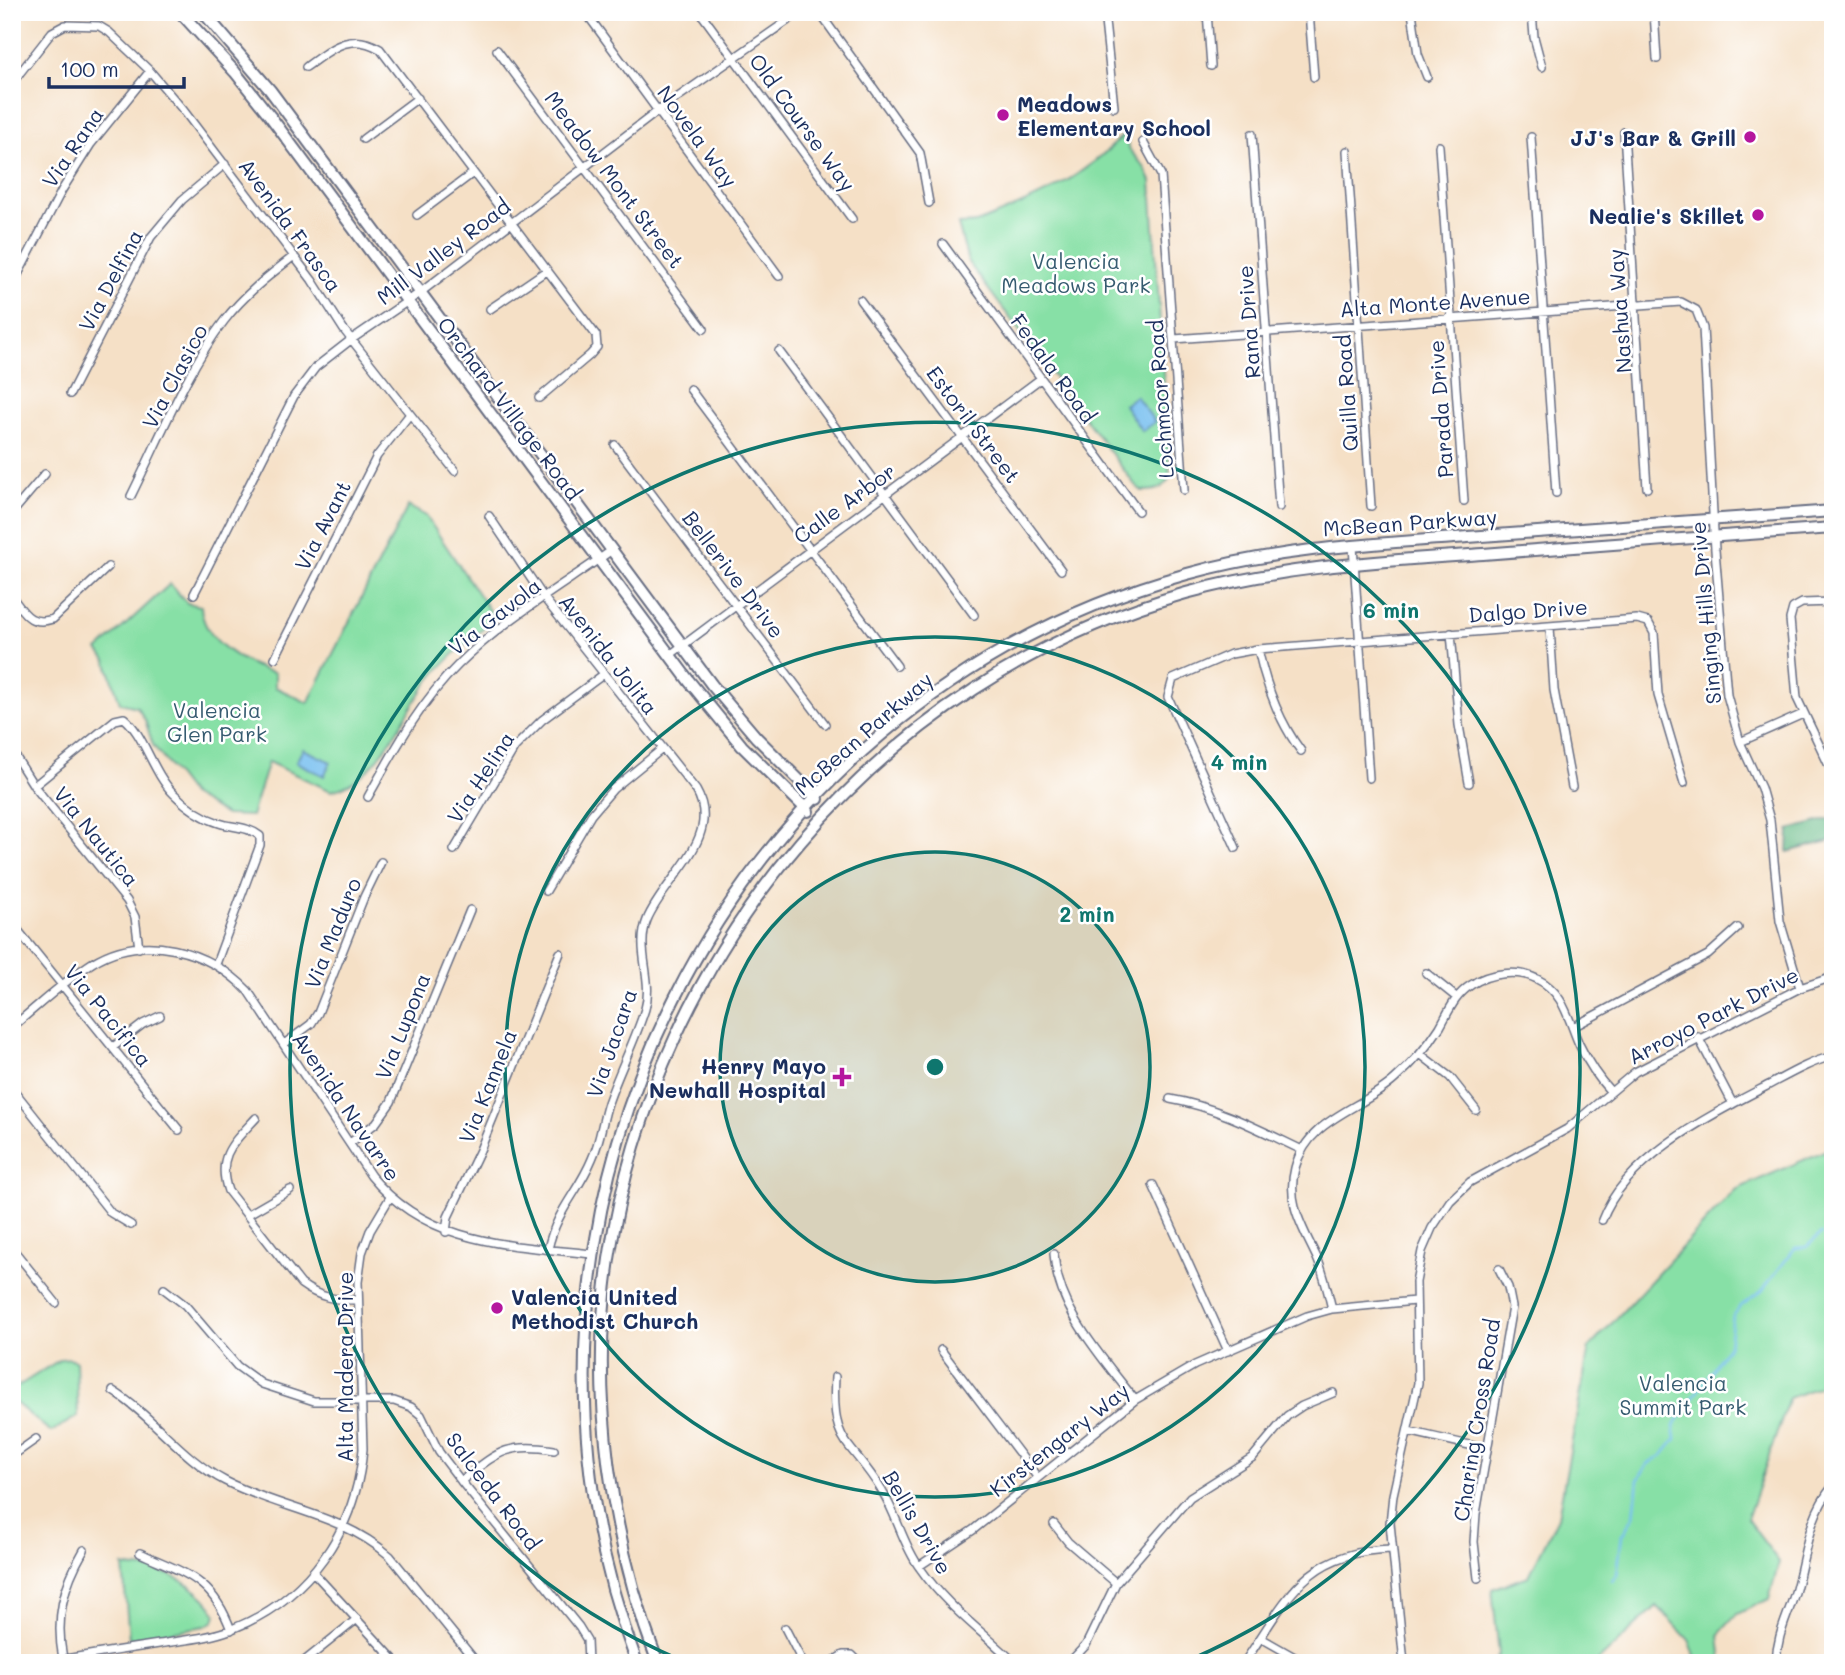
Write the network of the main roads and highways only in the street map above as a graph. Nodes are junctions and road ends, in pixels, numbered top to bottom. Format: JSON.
{"nodes":[{"id":1,"x":180,"y":12,"type":"edge"},
{"id":2,"x":203,"y":12,"type":"edge"},
{"id":3,"x":1833,"y":511,"type":"edge"},
{"id":4,"x":1833,"y":528,"type":"edge"},
{"id":5,"x":1037,"y":632,"type":"junction"},
{"id":6,"x":1023,"y":659,"type":"junction"},
{"id":7,"x":815,"y":796,"type":"junction"},
{"id":8,"x":805,"y":808,"type":"junction"},
{"id":9,"x":827,"y":809,"type":"junction"},
{"id":10,"x":818,"y":820,"type":"junction"},
{"id":11,"x":637,"y":1663,"type":"edge"},
{"id":12,"x":658,"y":1663,"type":"edge"}],
"edges":[{"from":1,"to":8,"type":"main road","name":"Orchard Village Road"},
{"from":2,"to":7,"type":"main road","name":"Orchard Village Road"},
{"from":3,"to":5,"type":"main road","name":"McBean Parkway"},
{"from":4,"to":6,"type":"main road","name":"McBean Parkway"},
{"from":5,"to":6,"type":"main road"},
{"from":5,"to":7,"type":"main road","name":"McBean Parkway"},
{"from":6,"to":9,"type":"main road","name":"McBean Parkway"},
{"from":7,"to":8,"type":"main road","name":"McBean Parkway"},
{"from":7,"to":9,"type":"main road","name":"Orchard Village Road"},
{"from":8,"to":10,"type":"main road","name":"Orchard Village Road"},
{"from":8,"to":11,"type":"main road","name":"McBean Parkway"},
{"from":9,"to":10,"type":"main road","name":"McBean Parkway"},
{"from":10,"to":12,"type":"main road","name":"McBean Parkway"}]}
